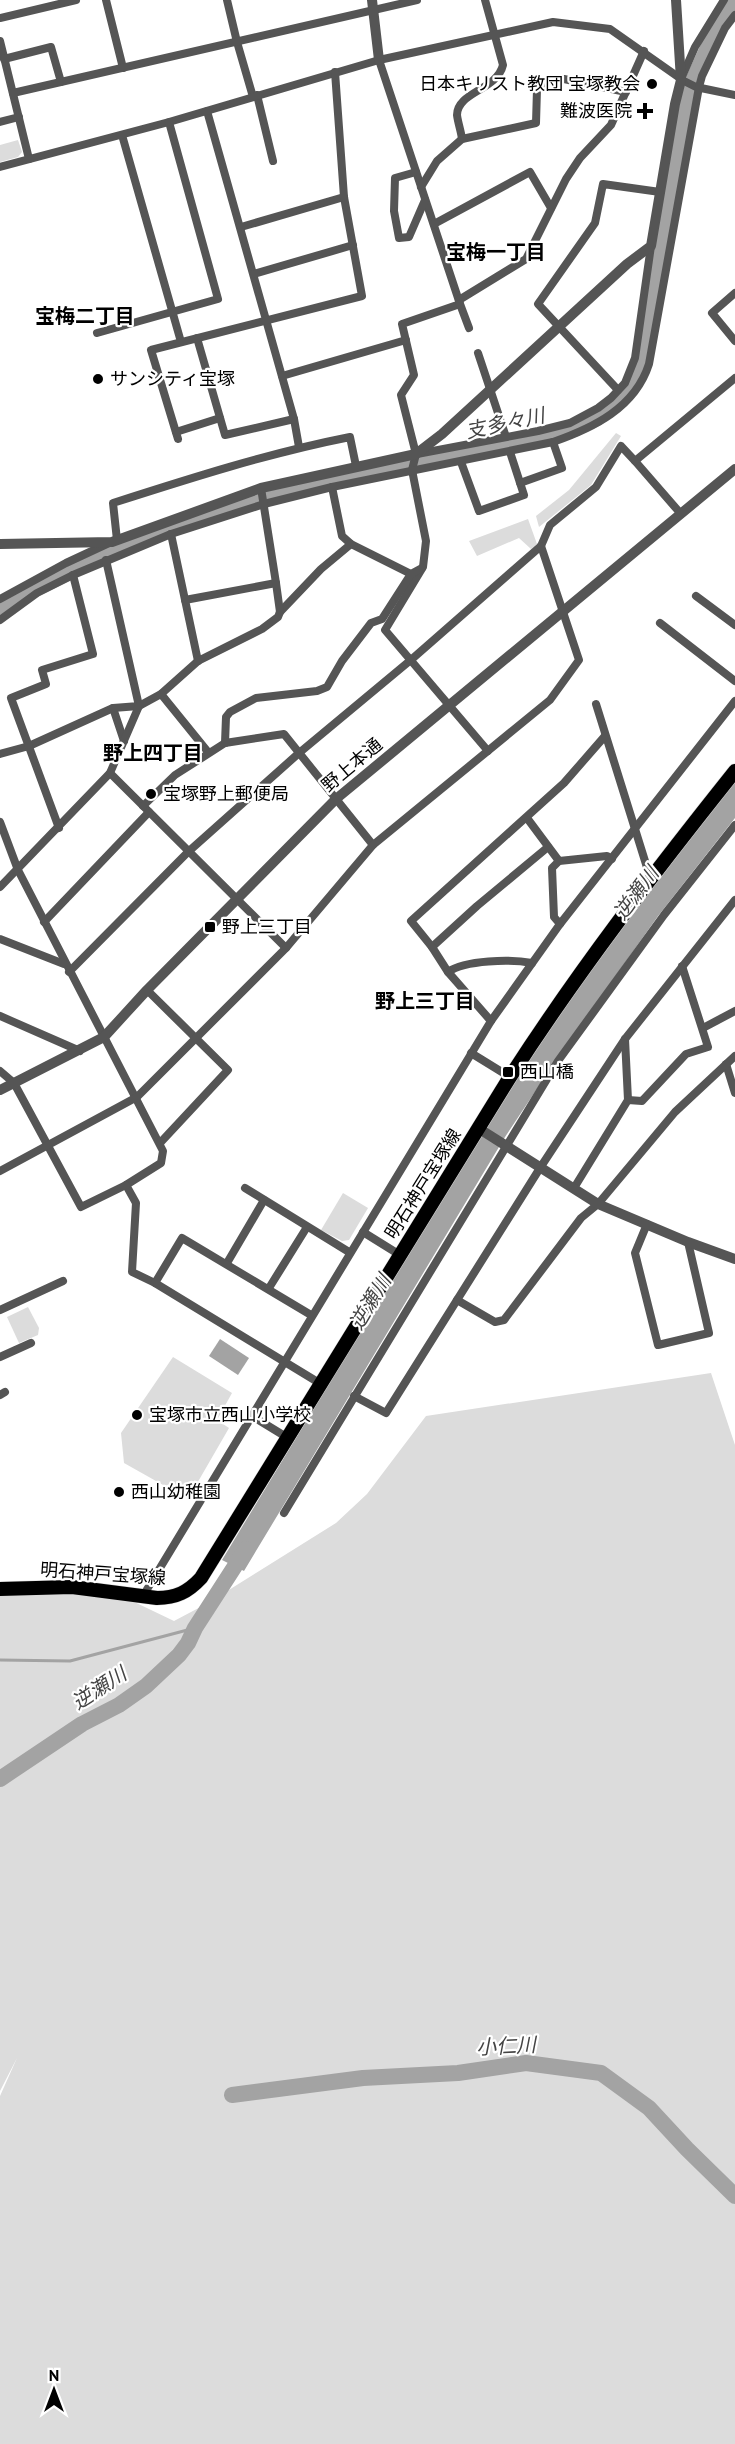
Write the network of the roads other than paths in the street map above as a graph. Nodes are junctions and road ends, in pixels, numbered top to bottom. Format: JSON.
{"nodes":[{"id":1,"x":76,"y":0,"type":"edge"},
{"id":2,"x":106,"y":0,"type":"edge"},
{"id":3,"x":228,"y":0,"type":"edge"},
{"id":4,"x":417,"y":0,"type":"edge"},
{"id":5,"x":485,"y":0,"type":"edge"},
{"id":6,"x":676,"y":0,"type":"edge"},
{"id":7,"x":724,"y":0,"type":"edge"},
{"id":8,"x":373,"y":5,"type":"edge"},
{"id":9,"x":735,"y":15,"type":"edge"},
{"id":10,"x":0,"y":18,"type":"edge"},
{"id":11,"x":495,"y":35,"type":"junction"},
{"id":12,"x":0,"y":41,"type":"edge"},
{"id":13,"x":237,"y":42,"type":"junction"},
{"id":14,"x":644,"y":51,"type":"junction"},
{"id":15,"x":4,"y":59,"type":"junction"},
{"id":16,"x":379,"y":60,"type":"junction"},
{"id":17,"x":123,"y":68,"type":"junction"},
{"id":18,"x":4,"y":72,"type":"edge"},
{"id":19,"x":335,"y":72,"type":"junction"},
{"id":20,"x":682,"y":80,"type":"junction"},
{"id":21,"x":61,"y":82,"type":"junction"},
{"id":22,"x":698,"y":87,"type":"junction"},
{"id":23,"x":626,"y":92,"type":"junction"},
{"id":24,"x":13,"y":93,"type":"junction"},
{"id":25,"x":735,"y":95,"type":"edge"},
{"id":26,"x":255,"y":96,"type":"junction"},
{"id":27,"x":207,"y":111,"type":"junction"},
{"id":28,"x":19,"y":117,"type":"junction"},
{"id":29,"x":0,"y":122,"type":"edge"},
{"id":30,"x":169,"y":122,"type":"junction"},
{"id":31,"x":122,"y":135,"type":"junction"},
{"id":32,"x":462,"y":139,"type":"junction"},
{"id":33,"x":29,"y":159,"type":"junction"},
{"id":34,"x":273,"y":161,"type":"dead end"},
{"id":35,"x":0,"y":167,"type":"edge"},
{"id":36,"x":416,"y":172,"type":"junction"},
{"id":37,"x":421,"y":187,"type":"junction"},
{"id":38,"x":660,"y":192,"type":"junction"},
{"id":39,"x":344,"y":197,"type":"junction"},
{"id":40,"x":425,"y":200,"type":"junction"},
{"id":41,"x":551,"y":208,"type":"junction"},
{"id":42,"x":434,"y":224,"type":"junction"},
{"id":43,"x":241,"y":227,"type":"junction"},
{"id":44,"x":353,"y":245,"type":"junction"},
{"id":45,"x":651,"y":246,"type":"junction"},
{"id":46,"x":254,"y":274,"type":"junction"},
{"id":47,"x":735,"y":293,"type":"edge"},
{"id":48,"x":460,"y":302,"type":"junction"},
{"id":49,"x":172,"y":311,"type":"junction"},
{"id":50,"x":267,"y":321,"type":"junction"},
{"id":51,"x":560,"y":327,"type":"junction"},
{"id":52,"x":469,"y":328,"type":"dead end"},
{"id":53,"x":97,"y":333,"type":"dead end"},
{"id":54,"x":197,"y":338,"type":"junction"},
{"id":55,"x":406,"y":340,"type":"junction"},
{"id":56,"x":735,"y":341,"type":"edge"},
{"id":57,"x":181,"y":342,"type":"junction"},
{"id":58,"x":478,"y":353,"type":"dead end"},
{"id":59,"x":282,"y":376,"type":"junction"},
{"id":60,"x":735,"y":378,"type":"edge"},
{"id":61,"x":618,"y":390,"type":"junction"},
{"id":62,"x":490,"y":391,"type":"junction"},
{"id":63,"x":220,"y":418,"type":"junction"},
{"id":64,"x":294,"y":419,"type":"junction"},
{"id":65,"x":506,"y":438,"type":"junction"},
{"id":66,"x":553,"y":442,"type":"junction"},
{"id":67,"x":299,"y":447,"type":"junction"},
{"id":68,"x":510,"y":452,"type":"junction"},
{"id":69,"x":416,"y":456,"type":"junction"},
{"id":70,"x":635,"y":461,"type":"junction"},
{"id":71,"x":461,"y":462,"type":"junction"},
{"id":72,"x":356,"y":466,"type":"junction"},
{"id":73,"x":412,"y":469,"type":"junction"},
{"id":74,"x":735,"y":469,"type":"edge"},
{"id":75,"x":520,"y":483,"type":"junction"},
{"id":76,"x":332,"y":486,"type":"junction"},
{"id":77,"x":263,"y":497,"type":"junction"},
{"id":78,"x":681,"y":514,"type":"junction"},
{"id":79,"x":171,"y":534,"type":"junction"},
{"id":80,"x":115,"y":541,"type":"junction"},
{"id":81,"x":0,"y":544,"type":"edge"},
{"id":82,"x":351,"y":544,"type":"junction"},
{"id":83,"x":541,"y":546,"type":"junction"},
{"id":84,"x":106,"y":560,"type":"junction"},
{"id":85,"x":423,"y":567,"type":"junction"},
{"id":86,"x":411,"y":574,"type":"junction"},
{"id":87,"x":74,"y":575,"type":"junction"},
{"id":88,"x":276,"y":583,"type":"junction"},
{"id":89,"x":696,"y":596,"type":"dead end"},
{"id":90,"x":0,"y":599,"type":"edge"},
{"id":91,"x":185,"y":600,"type":"junction"},
{"id":92,"x":563,"y":611,"type":"junction"},
{"id":93,"x":280,"y":612,"type":"junction"},
{"id":94,"x":0,"y":620,"type":"edge"},
{"id":95,"x":660,"y":623,"type":"dead end"},
{"id":96,"x":735,"y":625,"type":"edge"},
{"id":97,"x":412,"y":659,"type":"junction"},
{"id":98,"x":198,"y":661,"type":"junction"},
{"id":99,"x":735,"y":681,"type":"edge"},
{"id":100,"x":161,"y":693,"type":"junction"},
{"id":101,"x":735,"y":701,"type":"edge"},
{"id":102,"x":596,"y":704,"type":"dead end"},
{"id":103,"x":449,"y":705,"type":"junction"},
{"id":104,"x":139,"y":706,"type":"junction"},
{"id":105,"x":113,"y":708,"type":"junction"},
{"id":106,"x":605,"y":736,"type":"junction"},
{"id":107,"x":124,"y":741,"type":"junction"},
{"id":108,"x":225,"y":743,"type":"junction"},
{"id":109,"x":29,"y":746,"type":"junction"},
{"id":110,"x":488,"y":751,"type":"junction"},
{"id":111,"x":208,"y":752,"type":"junction"},
{"id":112,"x":299,"y":753,"type":"junction"},
{"id":113,"x":0,"y":754,"type":"edge"},
{"id":114,"x":735,"y":771,"type":"edge"},
{"id":115,"x":110,"y":773,"type":"junction"},
{"id":116,"x":336,"y":799,"type":"junction"},
{"id":117,"x":146,"y":809,"type":"junction"},
{"id":118,"x":527,"y":818,"type":"junction"},
{"id":119,"x":0,"y":822,"type":"edge"},
{"id":120,"x":735,"y":825,"type":"edge"},
{"id":121,"x":58,"y":828,"type":"junction"},
{"id":122,"x":636,"y":829,"type":"junction"},
{"id":123,"x":373,"y":846,"type":"junction"},
{"id":124,"x":548,"y":847,"type":"junction"},
{"id":125,"x":188,"y":852,"type":"junction"},
{"id":126,"x":612,"y":859,"type":"junction"},
{"id":127,"x":560,"y":861,"type":"junction"},
{"id":128,"x":18,"y":870,"type":"junction"},
{"id":129,"x":650,"y":878,"type":"junction"},
{"id":130,"x":0,"y":886,"type":"edge"},
{"id":131,"x":236,"y":900,"type":"junction"},
{"id":132,"x":735,"y":900,"type":"edge"},
{"id":133,"x":44,"y":922,"type":"junction"},
{"id":134,"x":560,"y":924,"type":"junction"},
{"id":135,"x":0,"y":939,"type":"edge"},
{"id":136,"x":432,"y":947,"type":"junction"},
{"id":137,"x":286,"y":948,"type":"junction"},
{"id":138,"x":532,"y":963,"type":"junction"},
{"id":139,"x":682,"y":966,"type":"junction"},
{"id":140,"x":66,"y":968,"type":"junction"},
{"id":141,"x":448,"y":972,"type":"junction"},
{"id":142,"x":147,"y":990,"type":"junction"},
{"id":143,"x":735,"y":1011,"type":"edge"},
{"id":144,"x":0,"y":1016,"type":"edge"},
{"id":145,"x":491,"y":1021,"type":"junction"},
{"id":146,"x":702,"y":1029,"type":"junction"},
{"id":147,"x":104,"y":1037,"type":"junction"},
{"id":148,"x":196,"y":1039,"type":"junction"},
{"id":149,"x":625,"y":1039,"type":"junction"},
{"id":150,"x":80,"y":1051,"type":"junction"},
{"id":151,"x":471,"y":1053,"type":"junction"},
{"id":152,"x":735,"y":1056,"type":"edge"},
{"id":153,"x":726,"y":1064,"type":"junction"},
{"id":154,"x":0,"y":1071,"type":"edge"},
{"id":155,"x":510,"y":1077,"type":"junction"},
{"id":156,"x":14,"y":1083,"type":"junction"},
{"id":157,"x":0,"y":1090,"type":"edge"},
{"id":158,"x":735,"y":1093,"type":"edge"},
{"id":159,"x":137,"y":1098,"type":"junction"},
{"id":160,"x":628,"y":1100,"type":"junction"},
{"id":161,"x":478,"y":1128,"type":"junction"},
{"id":162,"x":160,"y":1143,"type":"junction"},
{"id":163,"x":507,"y":1145,"type":"junction"},
{"id":164,"x":48,"y":1147,"type":"junction"},
{"id":165,"x":540,"y":1168,"type":"junction"},
{"id":166,"x":0,"y":1171,"type":"edge"},
{"id":167,"x":126,"y":1185,"type":"junction"},
{"id":168,"x":245,"y":1188,"type":"dead end"},
{"id":169,"x":574,"y":1188,"type":"junction"},
{"id":170,"x":264,"y":1200,"type":"junction"},
{"id":171,"x":598,"y":1204,"type":"junction"},
{"id":172,"x":647,"y":1224,"type":"junction"},
{"id":173,"x":308,"y":1227,"type":"junction"},
{"id":174,"x":363,"y":1232,"type":"junction"},
{"id":175,"x":688,"y":1242,"type":"junction"},
{"id":176,"x":349,"y":1252,"type":"junction"},
{"id":177,"x":400,"y":1255,"type":"junction"},
{"id":178,"x":735,"y":1259,"type":"edge"},
{"id":179,"x":227,"y":1263,"type":"junction"},
{"id":180,"x":63,"y":1281,"type":"dead end"},
{"id":181,"x":155,"y":1283,"type":"junction"},
{"id":182,"x":268,"y":1288,"type":"junction"},
{"id":183,"x":457,"y":1300,"type":"junction"},
{"id":184,"x":0,"y":1310,"type":"edge"},
{"id":185,"x":311,"y":1315,"type":"junction"},
{"id":186,"x":31,"y":1343,"type":"dead end"},
{"id":187,"x":0,"y":1357,"type":"edge"},
{"id":188,"x":283,"y":1362,"type":"junction"},
{"id":189,"x":321,"y":1384,"type":"junction"},
{"id":190,"x":354,"y":1396,"type":"junction"},
{"id":191,"x":252,"y":1416,"type":"junction"},
{"id":192,"x":288,"y":1438,"type":"junction"},
{"id":193,"x":284,"y":1513,"type":"dead end"},
{"id":194,"x":0,"y":1589,"type":"edge"},
{"id":195,"x":142,"y":1596,"type":"junction"}],
"edges":[{"from":1,"to":10,"type":"street"},
{"from":2,"to":17,"type":"street"},
{"from":3,"to":13,"type":"street"},
{"from":4,"to":8,"type":"street"},
{"from":5,"to":11,"type":"street"},
{"from":6,"to":20,"type":"street"},
{"from":7,"to":20,"type":"street"},
{"from":8,"to":13,"type":"street"},
{"from":8,"to":16,"type":"street"},
{"from":9,"to":22,"type":"street"},
{"from":11,"to":14,"type":"street"},
{"from":11,"to":16,"type":"street"},
{"from":11,"to":32,"type":"street"},
{"from":12,"to":15,"type":"street"},
{"from":13,"to":17,"type":"street"},
{"from":13,"to":26,"type":"street"},
{"from":14,"to":20,"type":"street"},
{"from":14,"to":23,"type":"street"},
{"from":15,"to":18,"type":"street"},
{"from":15,"to":21,"type":"street"},
{"from":16,"to":19,"type":"street"},
{"from":16,"to":36,"type":"street"},
{"from":17,"to":21,"type":"street"},
{"from":18,"to":24,"type":"street"},
{"from":19,"to":26,"type":"street"},
{"from":19,"to":39,"type":"street"},
{"from":20,"to":22,"type":"street"},
{"from":20,"to":38,"type":"street"},
{"from":21,"to":24,"type":"street"},
{"from":22,"to":25,"type":"street"},
{"from":22,"to":66,"type":"street"},
{"from":23,"to":32,"type":"street"},
{"from":23,"to":41,"type":"street"},
{"from":24,"to":28,"type":"street"},
{"from":26,"to":27,"type":"street"},
{"from":26,"to":34,"type":"street"},
{"from":27,"to":30,"type":"street"},
{"from":27,"to":43,"type":"street"},
{"from":28,"to":29,"type":"street"},
{"from":28,"to":33,"type":"street"},
{"from":30,"to":31,"type":"street"},
{"from":30,"to":49,"type":"street"},
{"from":31,"to":33,"type":"street"},
{"from":31,"to":49,"type":"street"},
{"from":32,"to":37,"type":"street"},
{"from":33,"to":35,"type":"street"},
{"from":36,"to":37,"type":"street"},
{"from":36,"to":40,"type":"street"},
{"from":37,"to":40,"type":"street"},
{"from":38,"to":45,"type":"street"},
{"from":38,"to":51,"type":"street"},
{"from":39,"to":43,"type":"street"},
{"from":39,"to":44,"type":"street"},
{"from":40,"to":42,"type":"street"},
{"from":41,"to":42,"type":"street"},
{"from":41,"to":48,"type":"street"},
{"from":42,"to":48,"type":"street"},
{"from":43,"to":46,"type":"street"},
{"from":44,"to":46,"type":"street"},
{"from":44,"to":50,"type":"street"},
{"from":45,"to":51,"type":"street"},
{"from":45,"to":61,"type":"street"},
{"from":46,"to":50,"type":"street"},
{"from":47,"to":56,"type":"street"},
{"from":48,"to":52,"type":"street"},
{"from":48,"to":55,"type":"street"},
{"from":49,"to":53,"type":"street"},
{"from":49,"to":57,"type":"street"},
{"from":50,"to":54,"type":"street"},
{"from":50,"to":59,"type":"street"},
{"from":51,"to":61,"type":"street"},
{"from":51,"to":62,"type":"street"},
{"from":54,"to":57,"type":"street"},
{"from":54,"to":63,"type":"street"},
{"from":55,"to":59,"type":"street"},
{"from":55,"to":69,"type":"street"},
{"from":57,"to":63,"type":"street"},
{"from":58,"to":62,"type":"street"},
{"from":59,"to":64,"type":"street"},
{"from":60,"to":70,"type":"street"},
{"from":61,"to":65,"type":"street"},
{"from":62,"to":65,"type":"street"},
{"from":62,"to":69,"type":"street"},
{"from":63,"to":64,"type":"street"},
{"from":64,"to":67,"type":"street"},
{"from":65,"to":69,"type":"street"},
{"from":66,"to":68,"type":"street"},
{"from":66,"to":75,"type":"street"},
{"from":67,"to":72,"type":"street"},
{"from":67,"to":80,"type":"street"},
{"from":68,"to":71,"type":"street"},
{"from":68,"to":75,"type":"street"},
{"from":69,"to":72,"type":"street"},
{"from":69,"to":73,"type":"street"},
{"from":70,"to":78,"type":"street"},
{"from":70,"to":83,"type":"street"},
{"from":71,"to":73,"type":"street"},
{"from":71,"to":75,"type":"street"},
{"from":72,"to":77,"type":"street"},
{"from":73,"to":76,"type":"street"},
{"from":73,"to":85,"type":"street"},
{"from":74,"to":78,"type":"street","name":"野上本通"},
{"from":76,"to":77,"type":"street"},
{"from":76,"to":82,"type":"street"},
{"from":77,"to":79,"type":"street"},
{"from":77,"to":80,"type":"street"},
{"from":77,"to":88,"type":"street"},
{"from":78,"to":92,"type":"street","name":"野上本通"},
{"from":79,"to":84,"type":"street"},
{"from":79,"to":91,"type":"street"},
{"from":80,"to":81,"type":"street"},
{"from":80,"to":90,"type":"street"},
{"from":82,"to":86,"type":"street"},
{"from":82,"to":93,"type":"street"},
{"from":83,"to":92,"type":"street"},
{"from":83,"to":97,"type":"street"},
{"from":84,"to":87,"type":"street"},
{"from":84,"to":104,"type":"street"},
{"from":85,"to":86,"type":"street"},
{"from":85,"to":97,"type":"street"},
{"from":86,"to":108,"type":"street"},
{"from":87,"to":94,"type":"street"},
{"from":87,"to":109,"type":"street"},
{"from":88,"to":91,"type":"street"},
{"from":88,"to":93,"type":"street"},
{"from":89,"to":96,"type":"street"},
{"from":91,"to":98,"type":"street"},
{"from":92,"to":103,"type":"street","name":"野上本通"},
{"from":92,"to":110,"type":"street"},
{"from":93,"to":98,"type":"street"},
{"from":95,"to":99,"type":"street"},
{"from":97,"to":103,"type":"street"},
{"from":97,"to":112,"type":"street"},
{"from":98,"to":100,"type":"street"},
{"from":100,"to":104,"type":"street"},
{"from":100,"to":111,"type":"street"},
{"from":101,"to":122,"type":"street"},
{"from":102,"to":106,"type":"street"},
{"from":103,"to":110,"type":"street"},
{"from":103,"to":116,"type":"street","name":"野上本通"},
{"from":104,"to":105,"type":"street"},
{"from":104,"to":107,"type":"street"},
{"from":105,"to":107,"type":"street"},
{"from":105,"to":109,"type":"street"},
{"from":106,"to":118,"type":"street"},
{"from":106,"to":122,"type":"street"},
{"from":107,"to":115,"type":"street"},
{"from":108,"to":111,"type":"street"},
{"from":108,"to":112,"type":"street"},
{"from":109,"to":113,"type":"street"},
{"from":109,"to":121,"type":"street"},
{"from":110,"to":123,"type":"street"},
{"from":111,"to":117,"type":"street"},
{"from":112,"to":116,"type":"street"},
{"from":112,"to":125,"type":"street"},
{"from":114,"to":129,"type":"main road","name":"明石神戸宝塚線"},
{"from":115,"to":117,"type":"street"},
{"from":115,"to":121,"type":"street"},
{"from":116,"to":123,"type":"street"},
{"from":116,"to":131,"type":"street","name":"野上本通"},
{"from":117,"to":125,"type":"street"},
{"from":117,"to":133,"type":"street"},
{"from":118,"to":124,"type":"street"},
{"from":118,"to":136,"type":"street"},
{"from":119,"to":128,"type":"street"},
{"from":120,"to":163,"type":"street"},
{"from":121,"to":128,"type":"street"},
{"from":122,"to":126,"type":"street"},
{"from":122,"to":129,"type":"street"},
{"from":123,"to":137,"type":"street"},
{"from":124,"to":127,"type":"street"},
{"from":124,"to":136,"type":"street"},
{"from":125,"to":131,"type":"street"},
{"from":125,"to":140,"type":"street"},
{"from":126,"to":127,"type":"street"},
{"from":126,"to":134,"type":"street"},
{"from":127,"to":134,"type":"street"},
{"from":128,"to":130,"type":"street"},
{"from":128,"to":133,"type":"street"},
{"from":129,"to":155,"type":"main road","name":"明石神戸宝塚線"},
{"from":131,"to":137,"type":"street"},
{"from":131,"to":142,"type":"street","name":"野上本通"},
{"from":132,"to":139,"type":"street"},
{"from":133,"to":140,"type":"street"},
{"from":134,"to":138,"type":"street"},
{"from":135,"to":140,"type":"street"},
{"from":136,"to":141,"type":"street"},
{"from":137,"to":148,"type":"street"},
{"from":138,"to":141,"type":"street"},
{"from":138,"to":145,"type":"street"},
{"from":139,"to":146,"type":"street"},
{"from":139,"to":149,"type":"street"},
{"from":140,"to":147,"type":"street"},
{"from":141,"to":145,"type":"street"},
{"from":142,"to":147,"type":"street","name":"野上本通"},
{"from":142,"to":148,"type":"street"},
{"from":143,"to":146,"type":"street"},
{"from":144,"to":150,"type":"street"},
{"from":145,"to":151,"type":"street"},
{"from":146,"to":160,"type":"street"},
{"from":147,"to":150,"type":"street","name":"野上本通"},
{"from":147,"to":159,"type":"street"},
{"from":148,"to":159,"type":"street"},
{"from":148,"to":162,"type":"street"},
{"from":149,"to":160,"type":"street"},
{"from":149,"to":165,"type":"street"},
{"from":150,"to":156,"type":"street","name":"野上本通"},
{"from":151,"to":155,"type":"street"},
{"from":151,"to":174,"type":"street"},
{"from":152,"to":153,"type":"street"},
{"from":153,"to":158,"type":"street"},
{"from":153,"to":171,"type":"street"},
{"from":154,"to":156,"type":"street"},
{"from":155,"to":161,"type":"main road","name":"明石神戸宝塚線"},
{"from":156,"to":157,"type":"street","name":"野上本通"},
{"from":156,"to":164,"type":"street"},
{"from":159,"to":162,"type":"street"},
{"from":159,"to":164,"type":"street"},
{"from":160,"to":169,"type":"street"},
{"from":161,"to":163,"type":"street"},
{"from":161,"to":177,"type":"main road","name":"明石神戸宝塚線"},
{"from":162,"to":167,"type":"street"},
{"from":163,"to":165,"type":"street"},
{"from":163,"to":190,"type":"street"},
{"from":164,"to":166,"type":"street"},
{"from":164,"to":167,"type":"street"},
{"from":165,"to":169,"type":"street"},
{"from":165,"to":183,"type":"street"},
{"from":167,"to":181,"type":"street"},
{"from":168,"to":170,"type":"street"},
{"from":169,"to":171,"type":"street"},
{"from":170,"to":173,"type":"street"},
{"from":170,"to":179,"type":"street"},
{"from":171,"to":172,"type":"street"},
{"from":171,"to":183,"type":"street"},
{"from":172,"to":175,"type":"street"},
{"from":172,"to":175,"type":"street"},
{"from":173,"to":176,"type":"street"},
{"from":173,"to":182,"type":"street"},
{"from":174,"to":176,"type":"street"},
{"from":174,"to":177,"type":"street"},
{"from":175,"to":178,"type":"street"},
{"from":176,"to":185,"type":"street"},
{"from":177,"to":189,"type":"main road","name":"明石神戸宝塚線"},
{"from":179,"to":181,"type":"street"},
{"from":179,"to":182,"type":"street"},
{"from":180,"to":184,"type":"street"},
{"from":181,"to":188,"type":"street"},
{"from":182,"to":185,"type":"street"},
{"from":183,"to":190,"type":"street"},
{"from":185,"to":188,"type":"street"},
{"from":186,"to":187,"type":"street"},
{"from":188,"to":189,"type":"street"},
{"from":188,"to":191,"type":"street"},
{"from":189,"to":192,"type":"main road","name":"明石神戸宝塚線"},
{"from":190,"to":193,"type":"street"},
{"from":191,"to":192,"type":"street"},
{"from":191,"to":195,"type":"street"},
{"from":192,"to":195,"type":"main road","name":"明石神戸宝塚線"},
{"from":194,"to":195,"type":"main road","name":"明石神戸宝塚線"}]}
